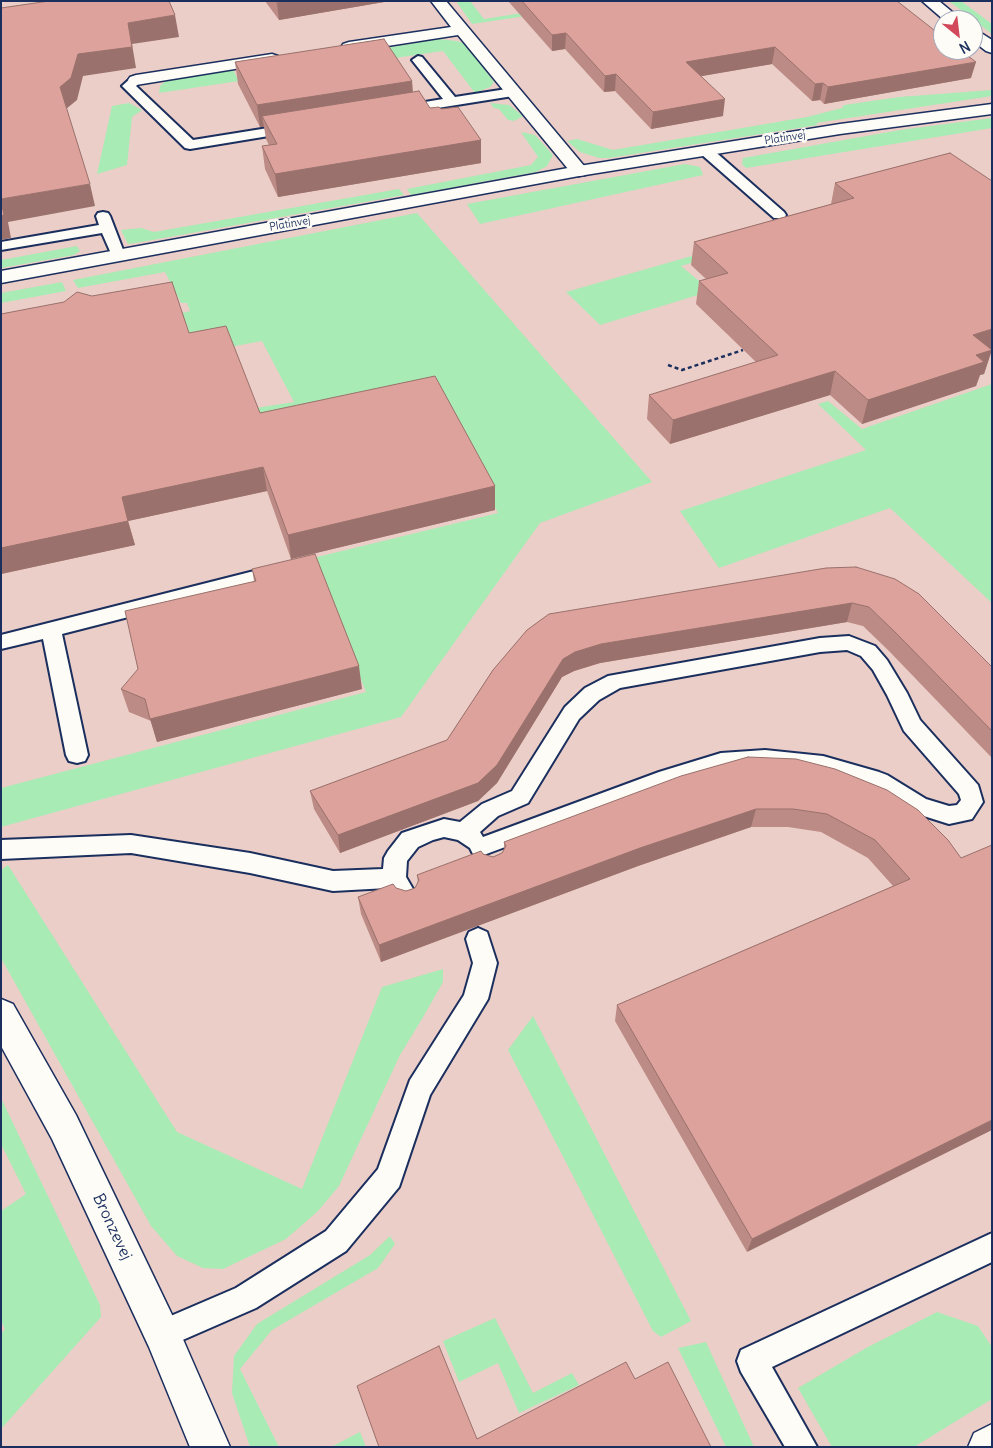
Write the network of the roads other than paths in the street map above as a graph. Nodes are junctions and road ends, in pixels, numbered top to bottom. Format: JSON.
{"nodes":[{"id":1,"x":438,"y":1,"type":"edge"},
{"id":2,"x":929,"y":1,"type":"edge"},
{"id":3,"x":941,"y":10,"type":"edge"},
{"id":4,"x":462,"y":30,"type":"junction"},
{"id":5,"x":330,"y":50,"type":"edge"},
{"id":6,"x":283,"y":58,"type":"edge"},
{"id":7,"x":418,"y":60,"type":"dead end"},
{"id":8,"x":136,"y":80,"type":"joint"},
{"id":9,"x":513,"y":92,"type":"junction"},
{"id":10,"x":452,"y":102,"type":"junction"},
{"id":11,"x":992,"y":108,"type":"edge"},
{"id":12,"x":384,"y":113,"type":"edge"},
{"id":13,"x":306,"y":126,"type":"edge"},
{"id":14,"x":706,"y":151,"type":"junction"},
{"id":15,"x":579,"y":171,"type":"junction"},
{"id":16,"x":779,"y":215,"type":"dead end"},
{"id":17,"x":1,"y":246,"type":"edge"},
{"id":18,"x":118,"y":256,"type":"junction"},
{"id":19,"x":1,"y":277,"type":"edge"},
{"id":20,"x":262,"y":576,"type":"edge"},
{"id":21,"x":51,"y":629,"type":"junction"},
{"id":22,"x":1,"y":642,"type":"edge"},
{"id":23,"x":77,"y":755,"type":"dead end"},
{"id":24,"x":464,"y":832,"type":"junction"},
{"id":25,"x":1,"y":850,"type":"edge"},
{"id":26,"x":478,"y":939,"type":"dead end"},
{"id":27,"x":1,"y":1014,"type":"edge"},
{"id":28,"x":992,"y":1247,"type":"edge"},
{"id":29,"x":162,"y":1334,"type":"junction"},
{"id":30,"x":992,"y":1444,"type":"edge"},
{"id":31,"x":210,"y":1447,"type":"edge"},
{"id":32,"x":802,"y":1447,"type":"edge"},
{"id":33,"x":988,"y":1447,"type":"edge"}],
"edges":[{"from":1,"to":4,"type":"street"},
{"from":2,"to":3,"type":"street"},
{"from":4,"to":5,"type":"street"},
{"from":4,"to":9,"type":"street"},
{"from":6,"to":8,"type":"street"},
{"from":7,"to":10,"type":"lane"},
{"from":8,"to":13,"type":"lane"},
{"from":9,"to":10,"type":"lane"},
{"from":9,"to":15,"type":"street"},
{"from":10,"to":12,"type":"lane"},
{"from":11,"to":14,"type":"street","name":"Platinvej"},
{"from":14,"to":15,"type":"street","name":"Platinvej"},
{"from":14,"to":16,"type":"lane"},
{"from":15,"to":18,"type":"street","name":"Platinvej"},
{"from":17,"to":18,"type":"lane"},
{"from":18,"to":19,"type":"street","name":"Platinvej"},
{"from":20,"to":21,"type":"lane"},
{"from":21,"to":22,"type":"lane"},
{"from":21,"to":23,"type":"lane"},
{"from":24,"to":24,"type":"lane"},
{"from":24,"to":25,"type":"lane"},
{"from":26,"to":29,"type":"lane"},
{"from":27,"to":29,"type":"street","name":"Bronzevej"},
{"from":28,"to":32,"type":"lane"},
{"from":29,"to":31,"type":"street","name":"Bronzevej"},
{"from":30,"to":33,"type":"street"}]}
